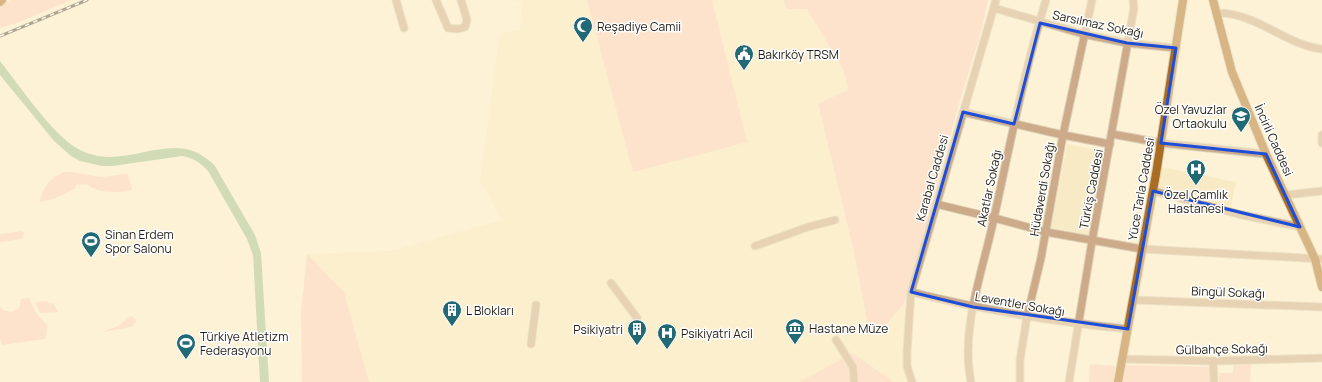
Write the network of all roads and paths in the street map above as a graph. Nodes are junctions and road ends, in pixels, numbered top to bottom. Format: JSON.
{"nodes":[{"id":1,"x":396,"y":0,"type":"edge"},
{"id":2,"x":436,"y":0,"type":"edge"},
{"id":3,"x":461,"y":0,"type":"edge"},
{"id":4,"x":996,"y":0,"type":"edge"},
{"id":5,"x":1046,"y":0,"type":"edge"},
{"id":6,"x":1092,"y":0,"type":"edge"},
{"id":7,"x":1133,"y":0,"type":"edge"},
{"id":8,"x":1183,"y":0,"type":"edge"},
{"id":9,"x":1213,"y":0,"type":"edge"},
{"id":10,"x":994,"y":8,"type":"junction"},
{"id":11,"x":1217,"y":14,"type":"junction"},
{"id":12,"x":1040,"y":23,"type":"junction"},
{"id":13,"x":404,"y":28,"type":"dead end"},
{"id":14,"x":1084,"y":34,"type":"junction"},
{"id":15,"x":1127,"y":43,"type":"junction"},
{"id":16,"x":1176,"y":48,"type":"junction"},
{"id":17,"x":1322,"y":49,"type":"edge"},
{"id":18,"x":963,"y":112,"type":"junction"},
{"id":19,"x":1014,"y":124,"type":"junction"},
{"id":20,"x":1112,"y":134,"type":"junction"},
{"id":21,"x":1063,"y":135,"type":"junction"},
{"id":22,"x":1322,"y":135,"type":"edge"},
{"id":23,"x":1161,"y":143,"type":"junction"},
{"id":24,"x":1322,"y":143,"type":"edge"},
{"id":25,"x":1110,"y":144,"type":"junction"},
{"id":26,"x":1266,"y":154,"type":"junction"},
{"id":27,"x":1153,"y":191,"type":"junction"},
{"id":28,"x":1322,"y":191,"type":"edge"},
{"id":29,"x":1286,"y":195,"type":"junction"},
{"id":30,"x":936,"y":204,"type":"junction"},
{"id":31,"x":994,"y":218,"type":"junction"},
{"id":32,"x":835,"y":220,"type":"dead end"},
{"id":33,"x":1300,"y":227,"type":"junction"},
{"id":34,"x":1046,"y":232,"type":"junction"},
{"id":35,"x":1092,"y":241,"type":"junction"},
{"id":36,"x":755,"y":246,"type":"dead end"},
{"id":37,"x":1142,"y":249,"type":"junction"},
{"id":38,"x":1318,"y":259,"type":"edge"},
{"id":39,"x":611,"y":283,"type":"dead end"},
{"id":40,"x":1322,"y":287,"type":"edge"},
{"id":41,"x":911,"y":292,"type":"junction"},
{"id":42,"x":1134,"y":300,"type":"junction"},
{"id":43,"x":536,"y":305,"type":"dead end"},
{"id":44,"x":973,"y":307,"type":"junction"},
{"id":45,"x":1322,"y":307,"type":"edge"},
{"id":46,"x":1027,"y":317,"type":"junction"},
{"id":47,"x":637,"y":318,"type":"dead end"},
{"id":48,"x":1080,"y":324,"type":"junction"},
{"id":49,"x":1128,"y":328,"type":"junction"},
{"id":50,"x":836,"y":340,"type":"dead end"},
{"id":51,"x":531,"y":344,"type":"dead end"},
{"id":52,"x":1322,"y":358,"type":"edge"},
{"id":53,"x":1122,"y":360,"type":"junction"},
{"id":54,"x":1213,"y":361,"type":"junction"},
{"id":55,"x":854,"y":382,"type":"edge"},
{"id":56,"x":912,"y":382,"type":"edge"},
{"id":57,"x":971,"y":382,"type":"edge"},
{"id":58,"x":1020,"y":382,"type":"edge"},
{"id":59,"x":1069,"y":382,"type":"edge"},
{"id":60,"x":1118,"y":382,"type":"edge"},
{"id":61,"x":1214,"y":382,"type":"edge"}],
"edges":[{"from":1,"to":13,"type":"street"},
{"from":2,"to":3,"type":"street"},
{"from":4,"to":10,"type":"street","name":"Karabal Caddesi"},
{"from":5,"to":12,"type":"street","name":"Akatlar Sokağı"},
{"from":6,"to":14,"type":"street","name":"Hüdaverdi Sokağı"},
{"from":7,"to":15,"type":"street","name":"Türkiş Caddesi"},
{"from":8,"to":16,"type":"main road","name":"Yüce Tarla Caddesi"},
{"from":9,"to":11,"type":"main road","name":"İncirli Caddesi"},
{"from":10,"to":12,"type":"street","name":"Sarsılmaz Sokağı"},
{"from":10,"to":18,"type":"street","name":"Karabal Caddesi"},
{"from":11,"to":17,"type":"street"},
{"from":11,"to":26,"type":"main road","name":"İncirli Caddesi"},
{"from":12,"to":14,"type":"street","name":"Sarsılmaz Sokağı"},
{"from":12,"to":19,"type":"street","name":"Akatlar Sokağı"},
{"from":14,"to":15,"type":"street","name":"Sarsılmaz Sokağı"},
{"from":14,"to":21,"type":"street","name":"Hüdaverdi Sokağı"},
{"from":15,"to":16,"type":"street","name":"Sarsılmaz Sokağı"},
{"from":15,"to":20,"type":"street","name":"Türkiş Caddesi"},
{"from":16,"to":23,"type":"main road","name":"Yüce Tarla Caddesi"},
{"from":18,"to":19,"type":"street"},
{"from":18,"to":30,"type":"street","name":"Karabal Caddesi"},
{"from":19,"to":21,"type":"street"},
{"from":19,"to":31,"type":"street","name":"Akatlar Sokağı"},
{"from":20,"to":23,"type":"street"},
{"from":20,"to":25,"type":"street","name":"Türkiş Caddesi"},
{"from":21,"to":25,"type":"street"},
{"from":21,"to":34,"type":"street","name":"Hüdaverdi Sokağı"},
{"from":22,"to":24,"type":"street"},
{"from":23,"to":26,"type":"street"},
{"from":23,"to":27,"type":"main road","name":"Yüce Tarla Caddesi"},
{"from":25,"to":35,"type":"street","name":"Türkiş Caddesi"},
{"from":26,"to":29,"type":"main road","name":"İncirli Caddesi"},
{"from":27,"to":33,"type":"street"},
{"from":27,"to":37,"type":"main road","name":"Yüce Tarla Caddesi"},
{"from":28,"to":29,"type":"street"},
{"from":29,"to":33,"type":"main road","name":"İncirli Caddesi"},
{"from":30,"to":31,"type":"street"},
{"from":30,"to":41,"type":"street","name":"Karabal Caddesi"},
{"from":31,"to":34,"type":"street"},
{"from":31,"to":44,"type":"street","name":"Akatlar Sokağı"},
{"from":32,"to":36,"type":"street"},
{"from":33,"to":38,"type":"main road","name":"İncirli Caddesi"},
{"from":34,"to":35,"type":"street"},
{"from":34,"to":46,"type":"street","name":"Hüdaverdi Sokağı"},
{"from":35,"to":37,"type":"street"},
{"from":35,"to":48,"type":"street","name":"Türkiş Caddesi"},
{"from":37,"to":38,"type":"street"},
{"from":37,"to":42,"type":"main road","name":"Yüce Tarla Caddesi"},
{"from":38,"to":40,"type":"main road","name":"İncirli Caddesi"},
{"from":39,"to":47,"type":"street"},
{"from":41,"to":44,"type":"street","name":"Leventler Sokağı"},
{"from":41,"to":56,"type":"street","name":"Karabal Caddesi"},
{"from":42,"to":45,"type":"street","name":"Bingül Sokağı"},
{"from":42,"to":49,"type":"main road","name":"Yüce Tarla Caddesi"},
{"from":43,"to":51,"type":"street"},
{"from":44,"to":46,"type":"street","name":"Leventler Sokağı"},
{"from":44,"to":57,"type":"street","name":"Akatlar Sokağı"},
{"from":46,"to":48,"type":"street","name":"Leventler Sokağı"},
{"from":46,"to":58,"type":"street","name":"Hüdaverdi Sokağı"},
{"from":48,"to":49,"type":"street","name":"Leventler Sokağı"},
{"from":48,"to":59,"type":"street","name":"Türkiş Caddesi"},
{"from":49,"to":53,"type":"main road","name":"Yüce Tarla Caddesi"},
{"from":50,"to":55,"type":"street"},
{"from":52,"to":54,"type":"street","name":"Gülbahçe Sokağı"},
{"from":53,"to":54,"type":"street","name":"Gülbahçe Sokağı"},
{"from":53,"to":60,"type":"main road","name":"Yüce Tarla Caddesi"},
{"from":54,"to":61,"type":"street"}]}
